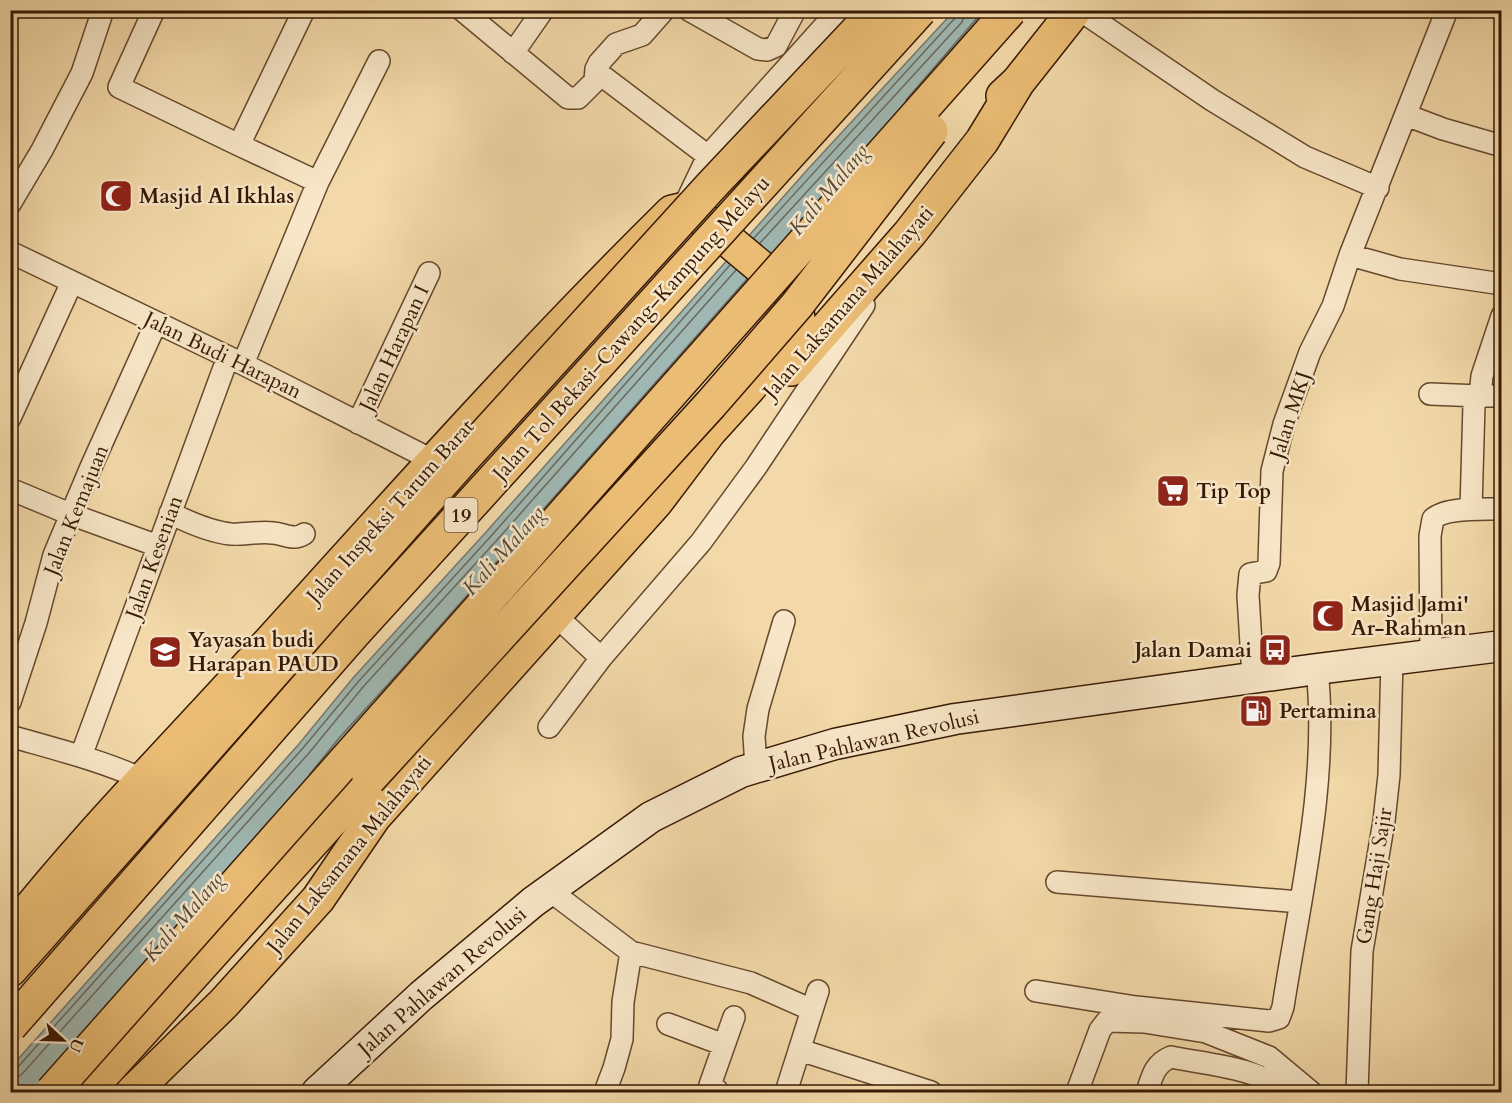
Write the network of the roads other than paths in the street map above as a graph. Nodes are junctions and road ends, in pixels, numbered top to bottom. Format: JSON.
{"nodes":[{"id":1,"x":102,"y":10,"type":"edge"},
{"id":2,"x":154,"y":10,"type":"edge"},
{"id":3,"x":304,"y":10,"type":"edge"},
{"id":4,"x":462,"y":10,"type":"edge"},
{"id":5,"x":543,"y":10,"type":"edge"},
{"id":6,"x":664,"y":10,"type":"edge"},
{"id":7,"x":689,"y":10,"type":"edge"},
{"id":8,"x":795,"y":10,"type":"edge"},
{"id":9,"x":839,"y":10,"type":"edge"},
{"id":10,"x":877,"y":10,"type":"edge"},
{"id":11,"x":920,"y":10,"type":"edge"},
{"id":12,"x":1010,"y":10,"type":"edge"},
{"id":13,"x":1024,"y":10,"type":"edge"},
{"id":14,"x":1075,"y":10,"type":"edge"},
{"id":15,"x":1080,"y":10,"type":"edge"},
{"id":16,"x":1447,"y":10,"type":"edge"},
{"id":17,"x":767,"y":50,"type":"junction"},
{"id":18,"x":513,"y":53,"type":"junction"},
{"id":19,"x":379,"y":61,"type":"dead end"},
{"id":20,"x":787,"y":67,"type":"junction"},
{"id":21,"x":596,"y":80,"type":"junction"},
{"id":22,"x":1018,"y":82,"type":"junction"},
{"id":23,"x":1406,"y":115,"type":"junction"},
{"id":24,"x":239,"y":145,"type":"junction"},
{"id":25,"x":1502,"y":146,"type":"edge"},
{"id":26,"x":708,"y":156,"type":"junction"},
{"id":27,"x":318,"y":182,"type":"junction"},
{"id":28,"x":1378,"y":188,"type":"junction"},
{"id":29,"x":10,"y":204,"type":"edge"},
{"id":30,"x":685,"y":209,"type":"junction"},
{"id":31,"x":910,"y":233,"type":"junction"},
{"id":32,"x":10,"y":252,"type":"edge"},
{"id":33,"x":1350,"y":255,"type":"junction"},
{"id":34,"x":429,"y":273,"type":"dead end"},
{"id":35,"x":72,"y":282,"type":"junction"},
{"id":36,"x":779,"y":282,"type":"junction"},
{"id":37,"x":1502,"y":284,"type":"edge"},
{"id":38,"x":1502,"y":316,"type":"edge"},
{"id":39,"x":156,"y":323,"type":"junction"},
{"id":40,"x":235,"y":361,"type":"junction"},
{"id":41,"x":1430,"y":394,"type":"dead end"},
{"id":42,"x":1480,"y":396,"type":"junction"},
{"id":43,"x":1502,"y":396,"type":"edge"},
{"id":44,"x":10,"y":418,"type":"edge"},
{"id":45,"x":358,"y":423,"type":"junction"},
{"id":46,"x":434,"y":461,"type":"junction"},
{"id":47,"x":10,"y":489,"type":"edge"},
{"id":48,"x":656,"y":502,"type":"junction"},
{"id":49,"x":1471,"y":509,"type":"junction"},
{"id":50,"x":1502,"y":509,"type":"edge"},
{"id":51,"x":170,"y":513,"type":"junction"},
{"id":52,"x":70,"y":514,"type":"junction"},
{"id":53,"x":304,"y":534,"type":"dead end"},
{"id":54,"x":158,"y":546,"type":"junction"},
{"id":55,"x":555,"y":615,"type":"junction"},
{"id":56,"x":784,"y":621,"type":"dead end"},
{"id":57,"x":1502,"y":646,"type":"edge"},
{"id":58,"x":1431,"y":656,"type":"junction"},
{"id":59,"x":601,"y":658,"type":"junction"},
{"id":60,"x":1392,"y":660,"type":"junction"},
{"id":61,"x":1317,"y":669,"type":"junction"},
{"id":62,"x":1253,"y":677,"type":"junction"},
{"id":63,"x":10,"y":702,"type":"edge"},
{"id":64,"x":549,"y":727,"type":"dead end"},
{"id":65,"x":10,"y":736,"type":"edge"},
{"id":66,"x":81,"y":756,"type":"junction"},
{"id":67,"x":756,"y":767,"type":"junction"},
{"id":68,"x":142,"y":779,"type":"junction"},
{"id":69,"x":1057,"y":882,"type":"dead end"},
{"id":70,"x":549,"y":890,"type":"junction"},
{"id":71,"x":1299,"y":902,"type":"junction"},
{"id":72,"x":12,"y":929,"type":"edge"},
{"id":73,"x":631,"y":952,"type":"junction"},
{"id":74,"x":10,"y":970,"type":"edge"},
{"id":75,"x":1036,"y":991,"type":"dead end"},
{"id":76,"x":734,"y":1017,"type":"dead end"},
{"id":77,"x":668,"y":1024,"type":"dead end"},
{"id":78,"x":10,"y":1026,"type":"edge"},
{"id":79,"x":724,"y":1046,"type":"junction"},
{"id":80,"x":800,"y":1050,"type":"junction"},
{"id":81,"x":52,"y":1092,"type":"edge"},
{"id":82,"x":87,"y":1092,"type":"edge"},
{"id":83,"x":133,"y":1092,"type":"edge"},
{"id":84,"x":316,"y":1092,"type":"edge"},
{"id":85,"x":604,"y":1092,"type":"edge"},
{"id":86,"x":716,"y":1092,"type":"edge"},
{"id":87,"x":786,"y":1092,"type":"edge"},
{"id":88,"x":931,"y":1092,"type":"edge"},
{"id":89,"x":1077,"y":1092,"type":"edge"},
{"id":90,"x":1146,"y":1092,"type":"edge"},
{"id":91,"x":1288,"y":1092,"type":"edge"},
{"id":92,"x":1311,"y":1092,"type":"edge"},
{"id":93,"x":1357,"y":1092,"type":"edge"}],
"edges":[{"from":1,"to":29,"type":"street"},
{"from":2,"to":24,"type":"street"},
{"from":3,"to":24,"type":"street"},
{"from":4,"to":18,"type":"street"},
{"from":5,"to":18,"type":"street"},
{"from":6,"to":21,"type":"street"},
{"from":7,"to":17,"type":"street"},
{"from":8,"to":17,"type":"street"},
{"from":9,"to":20,"type":"street"},
{"from":10,"to":74,"type":"main road","bridge":true},
{"from":11,"to":78,"type":"main road","name":"Jalan Tol Bekasi–Cawang–Kampung Melayu","number":"19","bridge":true},
{"from":12,"to":81,"type":"main road","bridge":true},
{"from":13,"to":82,"type":"main road","bridge":true},
{"from":14,"to":22,"type":"main road","name":"Jalan Laksamana Malahayati"},
{"from":15,"to":28,"type":"street"},
{"from":16,"to":23,"type":"street","name":"Jalan MKJ"},
{"from":17,"to":20,"type":"street"},
{"from":18,"to":21,"type":"street"},
{"from":19,"to":27,"type":"street","name":"Jalan Kesenian"},
{"from":20,"to":26,"type":"street"},
{"from":21,"to":26,"type":"street"},
{"from":22,"to":31,"type":"main road","name":"Jalan Laksamana Malahayati"},
{"from":22,"to":36,"type":"main road","name":"Jalan Laksamana Malahayati"},
{"from":23,"to":25,"type":"street"},
{"from":23,"to":28,"type":"street","name":"Jalan MKJ"},
{"from":24,"to":27,"type":"street"},
{"from":26,"to":30,"type":"street"},
{"from":27,"to":40,"type":"street","name":"Jalan Kesenian"},
{"from":28,"to":33,"type":"street","name":"Jalan MKJ"},
{"from":30,"to":36,"type":"main road"},
{"from":30,"to":46,"type":"main road","name":"Jalan Inspeksi Tarum Barat"},
{"from":31,"to":48,"type":"main road","name":"Jalan Laksamana Malahayati"},
{"from":31,"to":59,"type":"street"},
{"from":32,"to":35,"type":"street","name":"Jalan Budi Harapan"},
{"from":33,"to":37,"type":"street"},
{"from":33,"to":62,"type":"street","name":"Jalan MKJ"},
{"from":34,"to":45,"type":"street","name":"Jalan Harapan I"},
{"from":35,"to":39,"type":"street","name":"Jalan Budi Harapan"},
{"from":35,"to":44,"type":"street"},
{"from":36,"to":48,"type":"main road","name":"Jalan Laksamana Malahayati"},
{"from":38,"to":42,"type":"street"},
{"from":39,"to":40,"type":"street","name":"Jalan Budi Harapan"},
{"from":39,"to":52,"type":"street","name":"Jalan Kemajuan"},
{"from":40,"to":45,"type":"street","name":"Jalan Budi Harapan"},
{"from":40,"to":51,"type":"street","name":"Jalan Kesenian"},
{"from":41,"to":42,"type":"street"},
{"from":42,"to":43,"type":"street"},
{"from":42,"to":49,"type":"street"},
{"from":45,"to":46,"type":"street","name":"Jalan Budi Harapan"},
{"from":46,"to":68,"type":"main road","name":"Jalan Inspeksi Tarum Barat"},
{"from":47,"to":52,"type":"street"},
{"from":48,"to":55,"type":"main road","name":"Jalan Laksamana Malahayati"},
{"from":49,"to":50,"type":"street"},
{"from":49,"to":58,"type":"street"},
{"from":51,"to":53,"type":"street"},
{"from":51,"to":54,"type":"street","name":"Jalan Kesenian"},
{"from":52,"to":54,"type":"street"},
{"from":52,"to":63,"type":"street","name":"Jalan Kemajuan"},
{"from":54,"to":66,"type":"street","name":"Jalan Kesenian"},
{"from":55,"to":59,"type":"street"},
{"from":55,"to":83,"type":"main road","name":"Jalan Laksamana Malahayati"},
{"from":56,"to":67,"type":"street"},
{"from":57,"to":58,"type":"main road","name":"Jalan Pahlawan Revolusi"},
{"from":58,"to":60,"type":"main road","name":"Jalan Pahlawan Revolusi"},
{"from":59,"to":64,"type":"street"},
{"from":60,"to":61,"type":"main road","name":"Jalan Pahlawan Revolusi"},
{"from":60,"to":93,"type":"street","name":"Gang Haji Sajir"},
{"from":61,"to":62,"type":"main road","name":"Jalan Pahlawan Revolusi"},
{"from":61,"to":71,"type":"street"},
{"from":62,"to":67,"type":"main road","name":"Jalan Pahlawan Revolusi"},
{"from":65,"to":66,"type":"street"},
{"from":66,"to":68,"type":"street"},
{"from":67,"to":70,"type":"main road","name":"Jalan Pahlawan Revolusi"},
{"from":68,"to":72,"type":"main road","name":"Jalan Inspeksi Tarum Barat"},
{"from":69,"to":71,"type":"street"},
{"from":70,"to":73,"type":"street"},
{"from":70,"to":84,"type":"main road","name":"Jalan Pahlawan Revolusi"},
{"from":71,"to":75,"type":"street"},
{"from":73,"to":80,"type":"street"},
{"from":73,"to":85,"type":"street"},
{"from":76,"to":79,"type":"street"},
{"from":77,"to":79,"type":"street"},
{"from":79,"to":86,"type":"street"},
{"from":80,"to":87,"type":"street"},
{"from":80,"to":88,"type":"street"},
{"from":89,"to":92,"type":"street"},
{"from":90,"to":91,"type":"street"}]}
